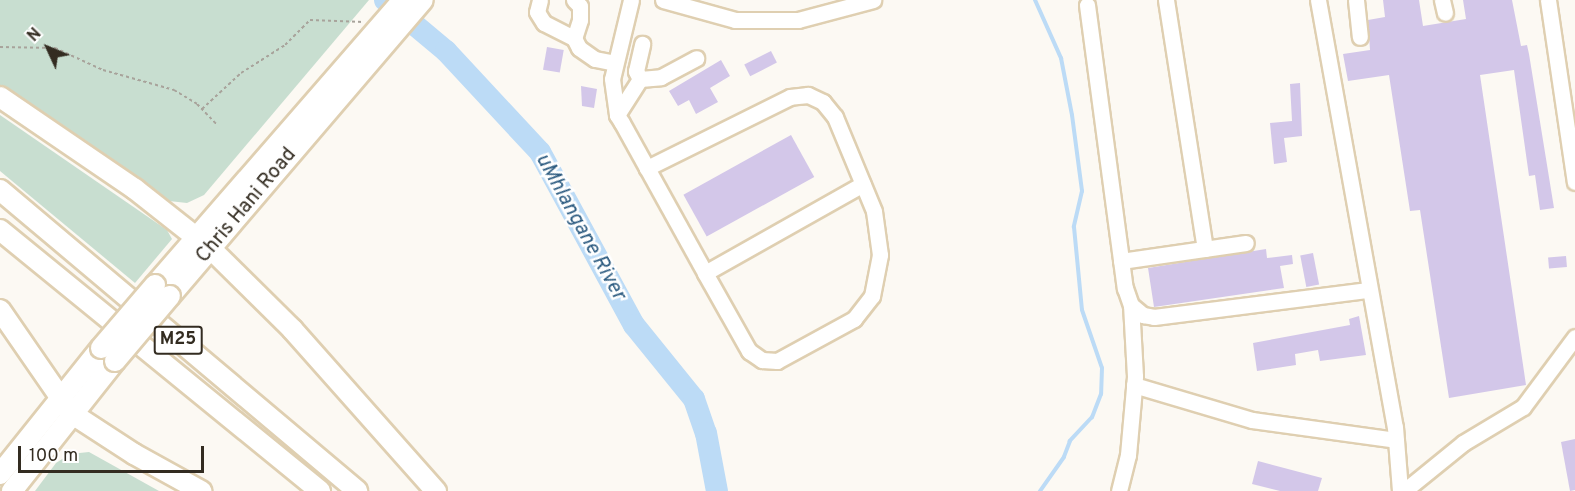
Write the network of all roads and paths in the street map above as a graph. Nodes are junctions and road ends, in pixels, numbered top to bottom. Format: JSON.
{"nodes":[{"id":1,"x":403,"y":0,"type":"edge"},
{"id":2,"x":423,"y":0,"type":"edge"},
{"id":3,"x":540,"y":0,"type":"edge"},
{"id":4,"x":574,"y":0,"type":"edge"},
{"id":5,"x":631,"y":0,"type":"edge"},
{"id":6,"x":663,"y":0,"type":"edge"},
{"id":7,"x":873,"y":0,"type":"edge"},
{"id":8,"x":1166,"y":0,"type":"edge"},
{"id":9,"x":1318,"y":0,"type":"edge"},
{"id":10,"x":1356,"y":0,"type":"edge"},
{"id":11,"x":1548,"y":0,"type":"edge"},
{"id":12,"x":1087,"y":5,"type":"dead end"},
{"id":13,"x":364,"y":22,"type":"dead end"},
{"id":14,"x":1359,"y":37,"type":"dead end"},
{"id":15,"x":574,"y":39,"type":"junction"},
{"id":16,"x":642,"y":44,"type":"dead end"},
{"id":17,"x":0,"y":47,"type":"edge"},
{"id":18,"x":696,"y":58,"type":"dead end"},
{"id":19,"x":615,"y":63,"type":"junction"},
{"id":20,"x":352,"y":71,"type":"junction"},
{"id":21,"x":640,"y":79,"type":"junction"},
{"id":22,"x":0,"y":97,"type":"edge"},
{"id":23,"x":202,"y":109,"type":"junction"},
{"id":24,"x":617,"y":115,"type":"junction"},
{"id":25,"x":216,"y":124,"type":"dead end"},
{"id":26,"x":647,"y":168,"type":"junction"},
{"id":27,"x":1575,"y":182,"type":"edge"},
{"id":28,"x":863,"y":184,"type":"junction"},
{"id":29,"x":0,"y":190,"type":"edge"},
{"id":30,"x":0,"y":230,"type":"edge"},
{"id":31,"x":204,"y":243,"type":"junction"},
{"id":32,"x":1246,"y":243,"type":"dead end"},
{"id":33,"x":1205,"y":249,"type":"junction"},
{"id":34,"x":1121,"y":261,"type":"junction"},
{"id":35,"x":705,"y":273,"type":"junction"},
{"id":36,"x":1368,"y":290,"type":"junction"},
{"id":37,"x":1131,"y":305,"type":"junction"},
{"id":38,"x":0,"y":310,"type":"edge"},
{"id":39,"x":1575,"y":337,"type":"edge"},
{"id":40,"x":1134,"y":385,"type":"junction"},
{"id":41,"x":65,"y":405,"type":"junction"},
{"id":42,"x":1396,"y":440,"type":"junction"},
{"id":43,"x":0,"y":474,"type":"edge"},
{"id":44,"x":12,"y":491,"type":"edge"},
{"id":45,"x":201,"y":491,"type":"edge"},
{"id":46,"x":320,"y":491,"type":"edge"},
{"id":47,"x":357,"y":491,"type":"edge"},
{"id":48,"x":436,"y":491,"type":"edge"},
{"id":49,"x":1119,"y":491,"type":"edge"},
{"id":50,"x":1402,"y":491,"type":"edge"}],
"edges":[{"from":1,"to":20,"type":"main road","name":"Chris Hani Road"},
{"from":2,"to":20,"type":"main road","name":"Chris Hani Road"},
{"from":3,"to":15,"type":"street"},
{"from":4,"to":15,"type":"street"},
{"from":5,"to":19,"type":"street"},
{"from":6,"to":7,"type":"street"},
{"from":8,"to":33,"type":"street"},
{"from":9,"to":36,"type":"street"},
{"from":10,"to":14,"type":"street"},
{"from":11,"to":27,"type":"street"},
{"from":12,"to":34,"type":"street"},
{"from":13,"to":23,"type":"path"},
{"from":15,"to":19,"type":"street"},
{"from":16,"to":21,"type":"street"},
{"from":17,"to":23,"type":"path"},
{"from":18,"to":21,"type":"street"},
{"from":19,"to":24,"type":"street"},
{"from":20,"to":31,"type":"main road","name":"Chris Hani Road"},
{"from":21,"to":24,"type":"street"},
{"from":22,"to":31,"type":"main road"},
{"from":23,"to":25,"type":"path"},
{"from":24,"to":26,"type":"street"},
{"from":26,"to":28,"type":"street"},
{"from":26,"to":35,"type":"street"},
{"from":28,"to":35,"type":"street"},
{"from":28,"to":35,"type":"street"},
{"from":29,"to":47,"type":"main road","number":"M25"},
{"from":30,"to":46,"type":"main road","number":"M25"},
{"from":31,"to":41,"type":"main road","name":"Chris Hani Road","bridge":true},
{"from":31,"to":48,"type":"main road"},
{"from":32,"to":33,"type":"street"},
{"from":33,"to":34,"type":"street"},
{"from":34,"to":37,"type":"street"},
{"from":36,"to":37,"type":"street"},
{"from":36,"to":42,"type":"street"},
{"from":37,"to":40,"type":"street"},
{"from":38,"to":41,"type":"main road"},
{"from":39,"to":50,"type":"street"},
{"from":40,"to":42,"type":"street"},
{"from":40,"to":49,"type":"street"},
{"from":41,"to":43,"type":"main road"},
{"from":41,"to":44,"type":"main road"},
{"from":41,"to":45,"type":"main road"},
{"from":42,"to":50,"type":"street"}]}
